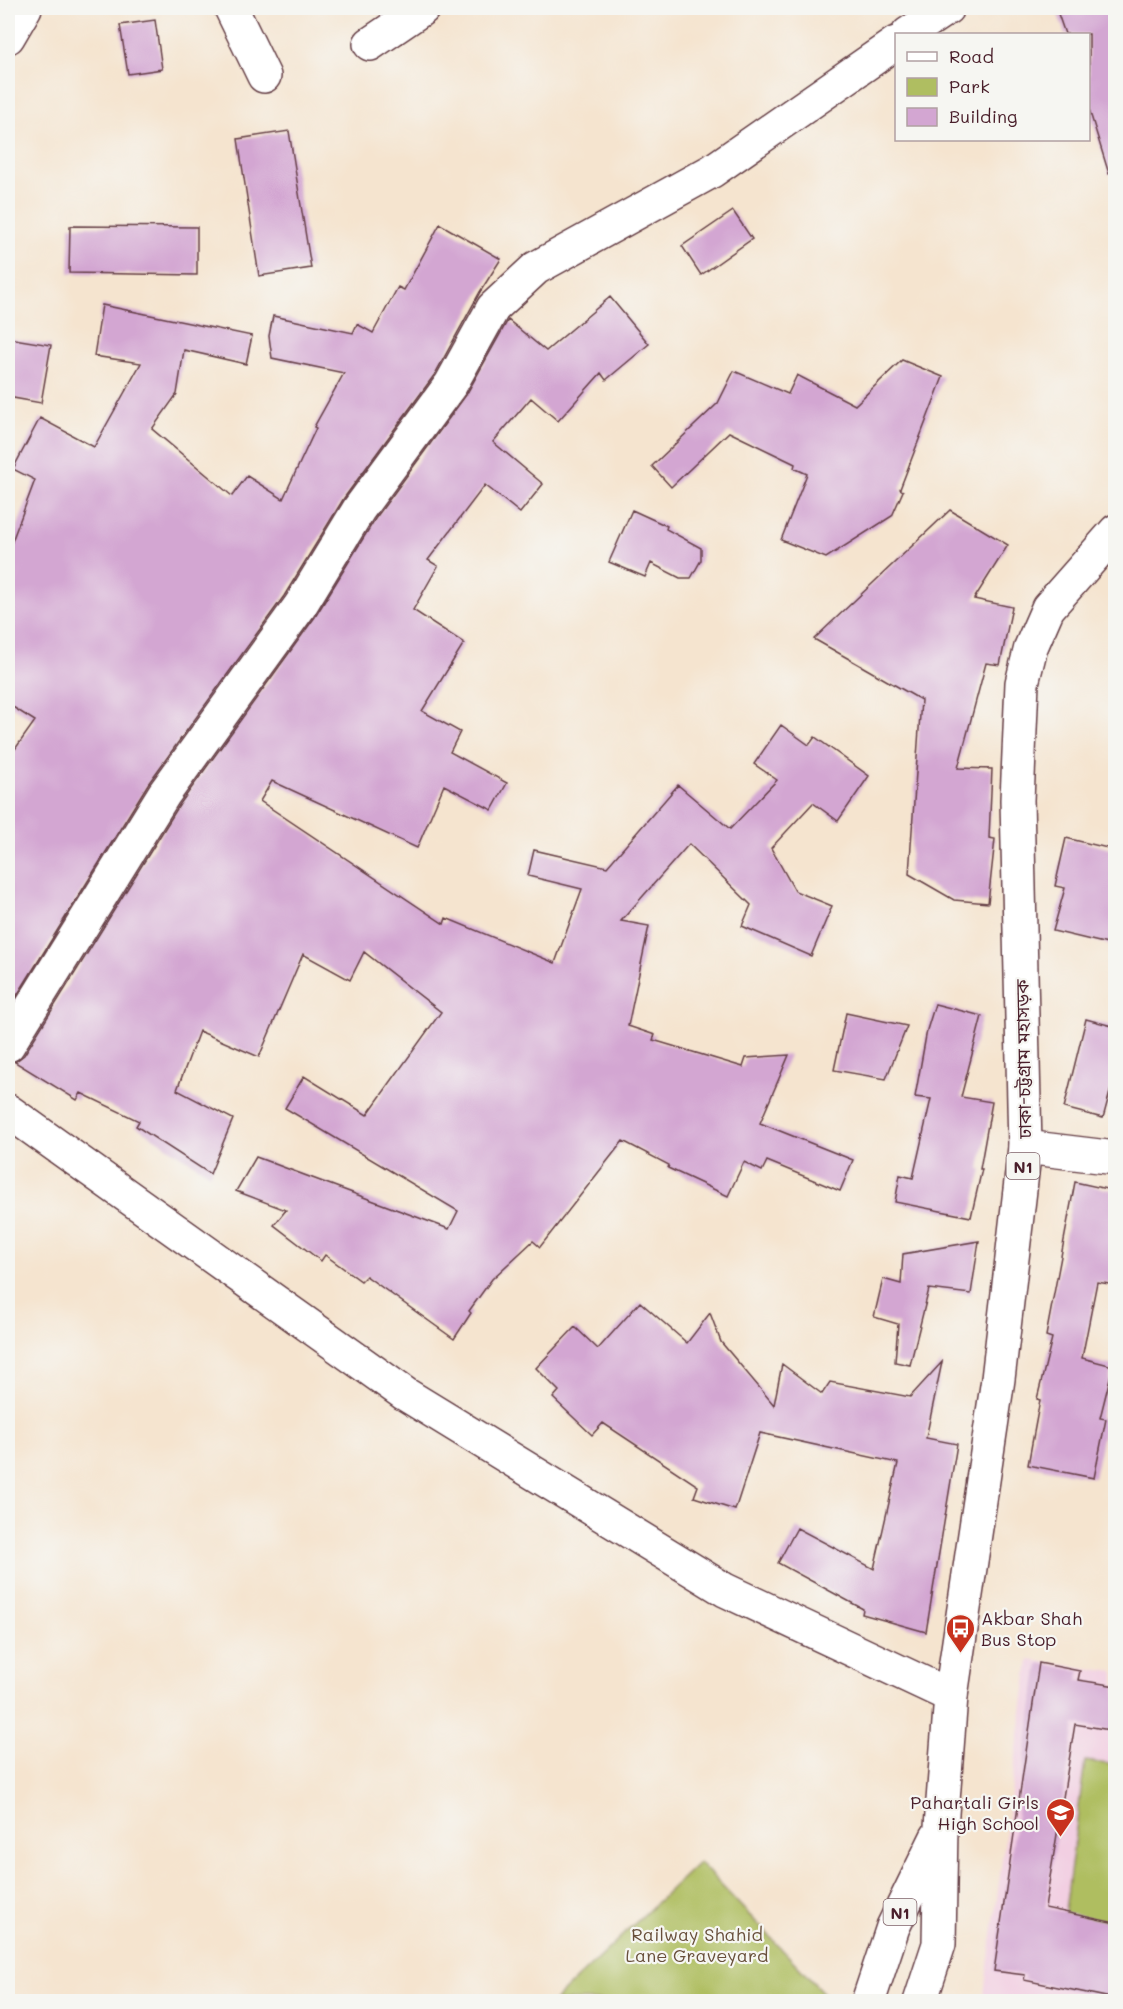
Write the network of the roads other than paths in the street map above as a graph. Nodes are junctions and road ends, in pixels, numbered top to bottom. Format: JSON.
{"nodes":[{"id":1,"x":25,"y":8,"type":"edge"},
{"id":2,"x":231,"y":8,"type":"edge"},
{"id":3,"x":423,"y":8,"type":"edge"},
{"id":4,"x":947,"y":8,"type":"edge"},
{"id":5,"x":910,"y":33,"type":"edge"},
{"id":6,"x":8,"y":38,"type":"edge"},
{"id":7,"x":370,"y":44,"type":"dead end"},
{"id":8,"x":895,"y":44,"type":"edge"},
{"id":9,"x":264,"y":76,"type":"dead end"},
{"id":10,"x":1116,"y":531,"type":"edge"},
{"id":11,"x":8,"y":1045,"type":"edge"},
{"id":12,"x":8,"y":1111,"type":"edge"},
{"id":13,"x":1025,"y":1147,"type":"junction"},
{"id":14,"x":1116,"y":1158,"type":"edge"},
{"id":15,"x":951,"y":1696,"type":"junction"},
{"id":16,"x":941,"y":1827,"type":"junction"},
{"id":17,"x":868,"y":2001,"type":"edge"},
{"id":18,"x":920,"y":2001,"type":"edge"}],
"edges":[{"from":1,"to":6,"type":"main road"},
{"from":2,"to":9,"type":"main road"},
{"from":3,"to":7,"type":"main road"},
{"from":4,"to":5,"type":"main road"},
{"from":8,"to":11,"type":"main road"},
{"from":10,"to":13,"type":"main road","name":"ঢাকা-চট্টগ্রাম মহাসড়ক","number":"N1"},
{"from":12,"to":15,"type":"main road"},
{"from":13,"to":14,"type":"main road"},
{"from":13,"to":15,"type":"main road","name":"ঢাকা-চট্টগ্রাম মহাসড়ক","number":"N1"},
{"from":15,"to":16,"type":"main road","name":"ঢাকা-চট্টগ্রাম মহাসড়ক","number":"N1"},
{"from":16,"to":17,"type":"main road","name":"ঢাকা-চট্টগ্রাম মহাসড়ক","number":"N1"},
{"from":16,"to":18,"type":"main road","name":"ঢাকা-চট্টগ্রাম মহাসড়ক","number":"N1"}]}
